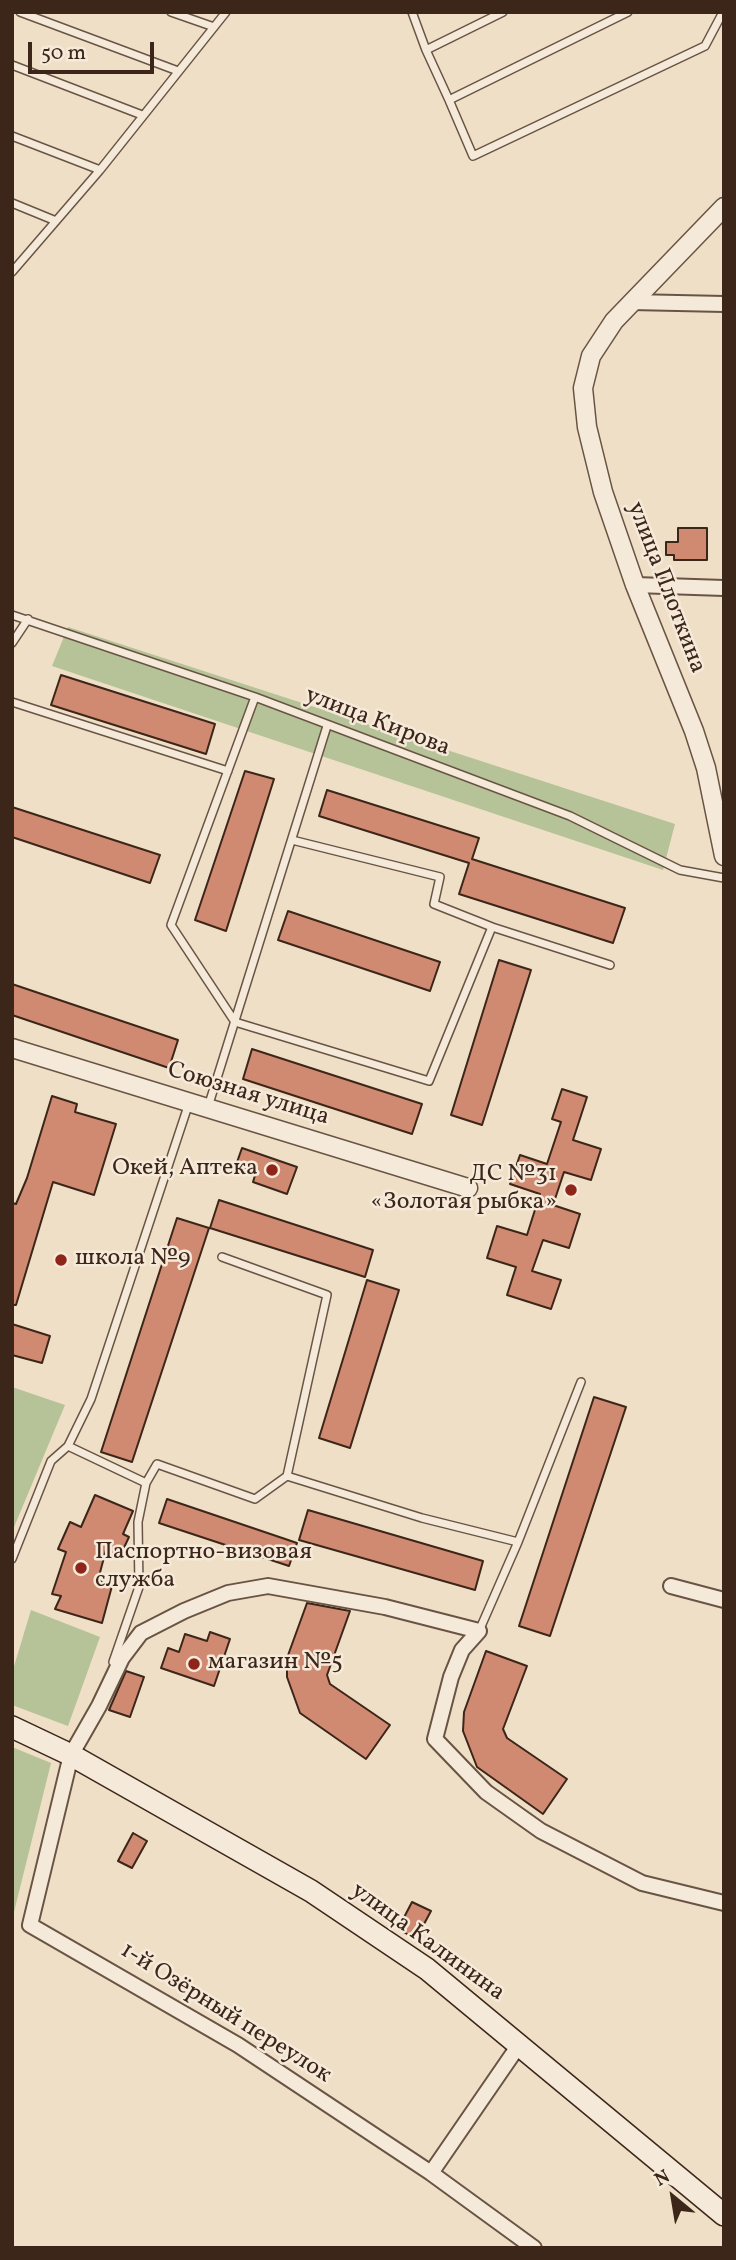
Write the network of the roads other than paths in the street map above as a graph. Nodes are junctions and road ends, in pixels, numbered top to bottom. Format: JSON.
{"nodes":[{"id":1,"x":20,"y":12,"type":"edge"},
{"id":2,"x":171,"y":12,"type":"edge"},
{"id":3,"x":226,"y":12,"type":"edge"},
{"id":4,"x":412,"y":12,"type":"edge"},
{"id":5,"x":503,"y":12,"type":"edge"},
{"id":6,"x":628,"y":12,"type":"edge"},
{"id":7,"x":723,"y":12,"type":"edge"},
{"id":8,"x":214,"y":27,"type":"junction"},
{"id":9,"x":426,"y":50,"type":"junction"},
{"id":10,"x":12,"y":65,"type":"edge"},
{"id":11,"x":178,"y":71,"type":"junction"},
{"id":12,"x":449,"y":100,"type":"junction"},
{"id":13,"x":142,"y":115,"type":"junction"},
{"id":14,"x":12,"y":136,"type":"edge"},
{"id":15,"x":100,"y":170,"type":"junction"},
{"id":16,"x":12,"y":203,"type":"edge"},
{"id":17,"x":724,"y":207,"type":"edge"},
{"id":18,"x":56,"y":221,"type":"junction"},
{"id":19,"x":12,"y":272,"type":"edge"},
{"id":20,"x":631,"y":302,"type":"junction"},
{"id":21,"x":724,"y":304,"type":"edge"},
{"id":22,"x":635,"y":585,"type":"junction"},
{"id":23,"x":724,"y":588,"type":"edge"},
{"id":24,"x":12,"y":615,"type":"edge"},
{"id":25,"x":28,"y":619,"type":"junction"},
{"id":26,"x":12,"y":643,"type":"edge"},
{"id":27,"x":255,"y":697,"type":"junction"},
{"id":28,"x":12,"y":702,"type":"edge"},
{"id":29,"x":327,"y":726,"type":"junction"},
{"id":30,"x":228,"y":771,"type":"junction"},
{"id":31,"x":292,"y":840,"type":"junction"},
{"id":32,"x":724,"y":856,"type":"edge"},
{"id":33,"x":724,"y":878,"type":"edge"},
{"id":34,"x":492,"y":927,"type":"junction"},
{"id":35,"x":610,"y":965,"type":"dead end"},
{"id":36,"x":234,"y":1022,"type":"junction"},
{"id":37,"x":12,"y":1048,"type":"edge"},
{"id":38,"x":189,"y":1102,"type":"junction"},
{"id":39,"x":208,"y":1108,"type":"junction"},
{"id":40,"x":468,"y":1188,"type":"dead end"},
{"id":41,"x":222,"y":1257,"type":"dead end"},
{"id":42,"x":580,"y":1382,"type":"dead end"},
{"id":43,"x":68,"y":1446,"type":"junction"},
{"id":44,"x":287,"y":1476,"type":"junction"},
{"id":45,"x":146,"y":1483,"type":"junction"},
{"id":46,"x":518,"y":1542,"type":"junction"},
{"id":47,"x":12,"y":1559,"type":"edge"},
{"id":48,"x":671,"y":1586,"type":"dead end"},
{"id":49,"x":724,"y":1600,"type":"edge"},
{"id":50,"x":478,"y":1631,"type":"junction"},
{"id":51,"x":99,"y":1706,"type":"junction"},
{"id":52,"x":12,"y":1727,"type":"edge"},
{"id":53,"x":71,"y":1755,"type":"junction"},
{"id":54,"x":724,"y":1903,"type":"edge"},
{"id":55,"x":519,"y":2045,"type":"junction"},
{"id":56,"x":431,"y":2173,"type":"junction"},
{"id":57,"x":724,"y":2215,"type":"edge"},
{"id":58,"x":534,"y":2248,"type":"edge"}],
"edges":[{"from":1,"to":11,"type":"lane"},
{"from":2,"to":8,"type":"lane"},
{"from":3,"to":8,"type":"lane"},
{"from":4,"to":9,"type":"lane"},
{"from":5,"to":9,"type":"lane"},
{"from":6,"to":12,"type":"lane"},
{"from":7,"to":12,"type":"lane"},
{"from":8,"to":11,"type":"lane"},
{"from":9,"to":12,"type":"lane"},
{"from":10,"to":13,"type":"lane"},
{"from":11,"to":13,"type":"lane"},
{"from":13,"to":15,"type":"lane"},
{"from":14,"to":15,"type":"lane"},
{"from":15,"to":18,"type":"lane"},
{"from":16,"to":18,"type":"lane"},
{"from":17,"to":20,"type":"street"},
{"from":18,"to":19,"type":"lane"},
{"from":20,"to":21,"type":"street"},
{"from":20,"to":22,"type":"street","name":"улица Плоткина"},
{"from":22,"to":23,"type":"street"},
{"from":22,"to":32,"type":"street","name":"улица Плоткина"},
{"from":24,"to":25,"type":"lane","name":"улица Кирова"},
{"from":25,"to":26,"type":"lane"},
{"from":25,"to":27,"type":"lane","name":"улица Кирова"},
{"from":27,"to":29,"type":"lane","name":"улица Кирова"},
{"from":27,"to":30,"type":"lane"},
{"from":28,"to":30,"type":"lane"},
{"from":29,"to":31,"type":"lane"},
{"from":29,"to":33,"type":"lane","name":"улица Кирова"},
{"from":30,"to":36,"type":"lane"},
{"from":31,"to":34,"type":"lane"},
{"from":31,"to":36,"type":"lane"},
{"from":34,"to":35,"type":"lane"},
{"from":34,"to":36,"type":"lane"},
{"from":36,"to":39,"type":"lane"},
{"from":37,"to":38,"type":"street","name":"Союзная улица"},
{"from":38,"to":39,"type":"street","name":"Союзная улица"},
{"from":38,"to":43,"type":"lane"},
{"from":39,"to":40,"type":"street","name":"Союзная улица"},
{"from":41,"to":44,"type":"lane"},
{"from":42,"to":46,"type":"lane"},
{"from":43,"to":45,"type":"lane"},
{"from":43,"to":47,"type":"lane"},
{"from":44,"to":45,"type":"lane"},
{"from":44,"to":46,"type":"lane"},
{"from":45,"to":51,"type":"lane"},
{"from":46,"to":50,"type":"lane"},
{"from":48,"to":49,"type":"street"},
{"from":50,"to":51,"type":"street"},
{"from":50,"to":54,"type":"street"},
{"from":51,"to":53,"type":"street"},
{"from":52,"to":53,"type":"main road","name":"улица Калинина"},
{"from":53,"to":55,"type":"main road","name":"улица Калинина"},
{"from":53,"to":56,"type":"street","name":"1-й Озёрный переулок"},
{"from":55,"to":56,"type":"street"},
{"from":55,"to":57,"type":"main road","name":"улица Калинина"},
{"from":56,"to":58,"type":"street","name":"1-й Озёрный переулок"}]}
